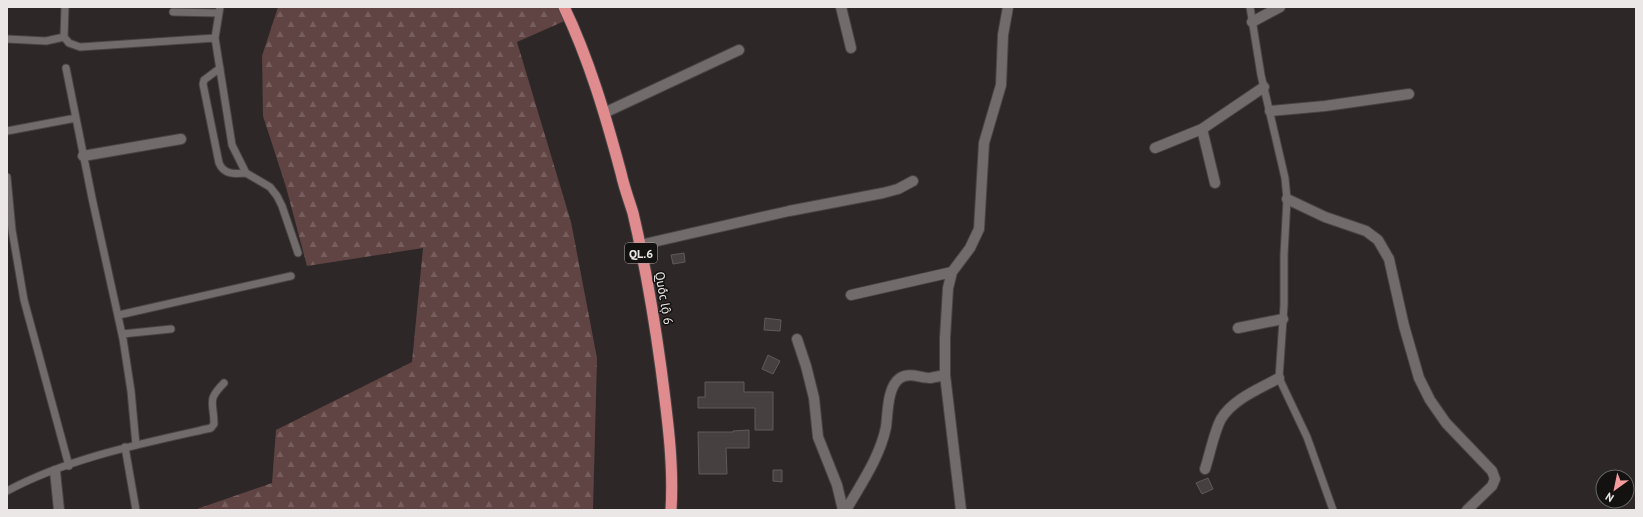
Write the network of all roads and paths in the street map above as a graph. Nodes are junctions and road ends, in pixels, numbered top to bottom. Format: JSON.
{"nodes":[{"id":1,"x":65,"y":7,"type":"edge"},
{"id":2,"x":564,"y":7,"type":"edge"},
{"id":3,"x":841,"y":7,"type":"edge"},
{"id":4,"x":1008,"y":7,"type":"edge"},
{"id":5,"x":1250,"y":7,"type":"edge"},
{"id":6,"x":1280,"y":7,"type":"edge"},
{"id":7,"x":219,"y":10,"type":"edge"},
{"id":8,"x":173,"y":12,"type":"dead end"},
{"id":9,"x":1252,"y":22,"type":"junction"},
{"id":10,"x":64,"y":37,"type":"junction"},
{"id":11,"x":215,"y":38,"type":"junction"},
{"id":12,"x":7,"y":39,"type":"edge"},
{"id":13,"x":851,"y":48,"type":"dead end"},
{"id":14,"x":739,"y":50,"type":"dead end"},
{"id":15,"x":66,"y":68,"type":"dead end"},
{"id":16,"x":220,"y":68,"type":"junction"},
{"id":17,"x":1264,"y":87,"type":"junction"},
{"id":18,"x":1409,"y":94,"type":"dead end"},
{"id":19,"x":1270,"y":111,"type":"junction"},
{"id":20,"x":604,"y":113,"type":"junction"},
{"id":21,"x":76,"y":118,"type":"junction"},
{"id":22,"x":1202,"y":129,"type":"junction"},
{"id":23,"x":7,"y":131,"type":"edge"},
{"id":24,"x":181,"y":139,"type":"dead end"},
{"id":25,"x":1155,"y":148,"type":"dead end"},
{"id":26,"x":83,"y":156,"type":"junction"},
{"id":27,"x":246,"y":173,"type":"junction"},
{"id":28,"x":7,"y":177,"type":"edge"},
{"id":29,"x":913,"y":181,"type":"dead end"},
{"id":30,"x":1215,"y":183,"type":"dead end"},
{"id":31,"x":1287,"y":199,"type":"junction"},
{"id":32,"x":640,"y":245,"type":"junction"},
{"id":33,"x":298,"y":253,"type":"dead end"},
{"id":34,"x":952,"y":272,"type":"junction"},
{"id":35,"x":291,"y":276,"type":"dead end"},
{"id":36,"x":851,"y":295,"type":"dead end"},
{"id":37,"x":119,"y":315,"type":"junction"},
{"id":38,"x":1283,"y":319,"type":"junction"},
{"id":39,"x":1238,"y":328,"type":"dead end"},
{"id":40,"x":171,"y":329,"type":"dead end"},
{"id":41,"x":122,"y":334,"type":"junction"},
{"id":42,"x":797,"y":339,"type":"dead end"},
{"id":43,"x":945,"y":376,"type":"junction"},
{"id":44,"x":1279,"y":378,"type":"junction"},
{"id":45,"x":224,"y":383,"type":"dead end"},
{"id":46,"x":136,"y":444,"type":"junction"},
{"id":47,"x":125,"y":447,"type":"junction"},
{"id":48,"x":69,"y":466,"type":"junction"},
{"id":49,"x":1205,"y":469,"type":"dead end"},
{"id":50,"x":55,"y":471,"type":"junction"},
{"id":51,"x":7,"y":491,"type":"edge"},
{"id":52,"x":59,"y":510,"type":"edge"},
{"id":53,"x":136,"y":510,"type":"edge"},
{"id":54,"x":671,"y":510,"type":"edge"},
{"id":55,"x":845,"y":510,"type":"edge"},
{"id":56,"x":961,"y":510,"type":"edge"},
{"id":57,"x":1333,"y":510,"type":"edge"},
{"id":58,"x":1467,"y":510,"type":"edge"}],
"edges":[{"from":1,"to":10,"type":"lane"},
{"from":2,"to":20,"type":"highway","name":"Quốc lộ 6","number":"QL.6"},
{"from":3,"to":13,"type":"street"},
{"from":4,"to":34,"type":"street"},
{"from":5,"to":9,"type":"lane"},
{"from":6,"to":9,"type":"street"},
{"from":7,"to":8,"type":"lane"},
{"from":7,"to":11,"type":"lane"},
{"from":9,"to":17,"type":"lane"},
{"from":10,"to":11,"type":"lane"},
{"from":10,"to":12,"type":"lane"},
{"from":11,"to":16,"type":"lane"},
{"from":14,"to":20,"type":"street"},
{"from":15,"to":21,"type":"lane"},
{"from":16,"to":27,"type":"lane"},
{"from":16,"to":27,"type":"lane"},
{"from":17,"to":19,"type":"lane"},
{"from":17,"to":22,"type":"street"},
{"from":18,"to":19,"type":"street"},
{"from":19,"to":31,"type":"lane"},
{"from":20,"to":32,"type":"highway","name":"Quốc lộ 6","number":"QL.6"},
{"from":21,"to":23,"type":"lane"},
{"from":21,"to":26,"type":"lane"},
{"from":22,"to":25,"type":"street"},
{"from":22,"to":30,"type":"street"},
{"from":24,"to":26,"type":"street"},
{"from":26,"to":37,"type":"lane"},
{"from":27,"to":33,"type":"lane"},
{"from":28,"to":48,"type":"lane"},
{"from":29,"to":32,"type":"street"},
{"from":31,"to":38,"type":"lane"},
{"from":31,"to":58,"type":"street"},
{"from":32,"to":54,"type":"highway","name":"Quốc lộ 6","number":"QL.6"},
{"from":34,"to":36,"type":"street"},
{"from":34,"to":43,"type":"street"},
{"from":35,"to":37,"type":"lane"},
{"from":37,"to":41,"type":"lane"},
{"from":38,"to":39,"type":"street"},
{"from":38,"to":44,"type":"lane"},
{"from":40,"to":41,"type":"lane"},
{"from":41,"to":46,"type":"lane"},
{"from":42,"to":55,"type":"street"},
{"from":43,"to":55,"type":"street"},
{"from":43,"to":56,"type":"street"},
{"from":44,"to":49,"type":"street"},
{"from":44,"to":57,"type":"lane"},
{"from":45,"to":46,"type":"lane"},
{"from":46,"to":47,"type":"lane"},
{"from":47,"to":48,"type":"lane"},
{"from":47,"to":53,"type":"lane"},
{"from":48,"to":50,"type":"lane"},
{"from":50,"to":51,"type":"lane"},
{"from":50,"to":52,"type":"street"}]}
